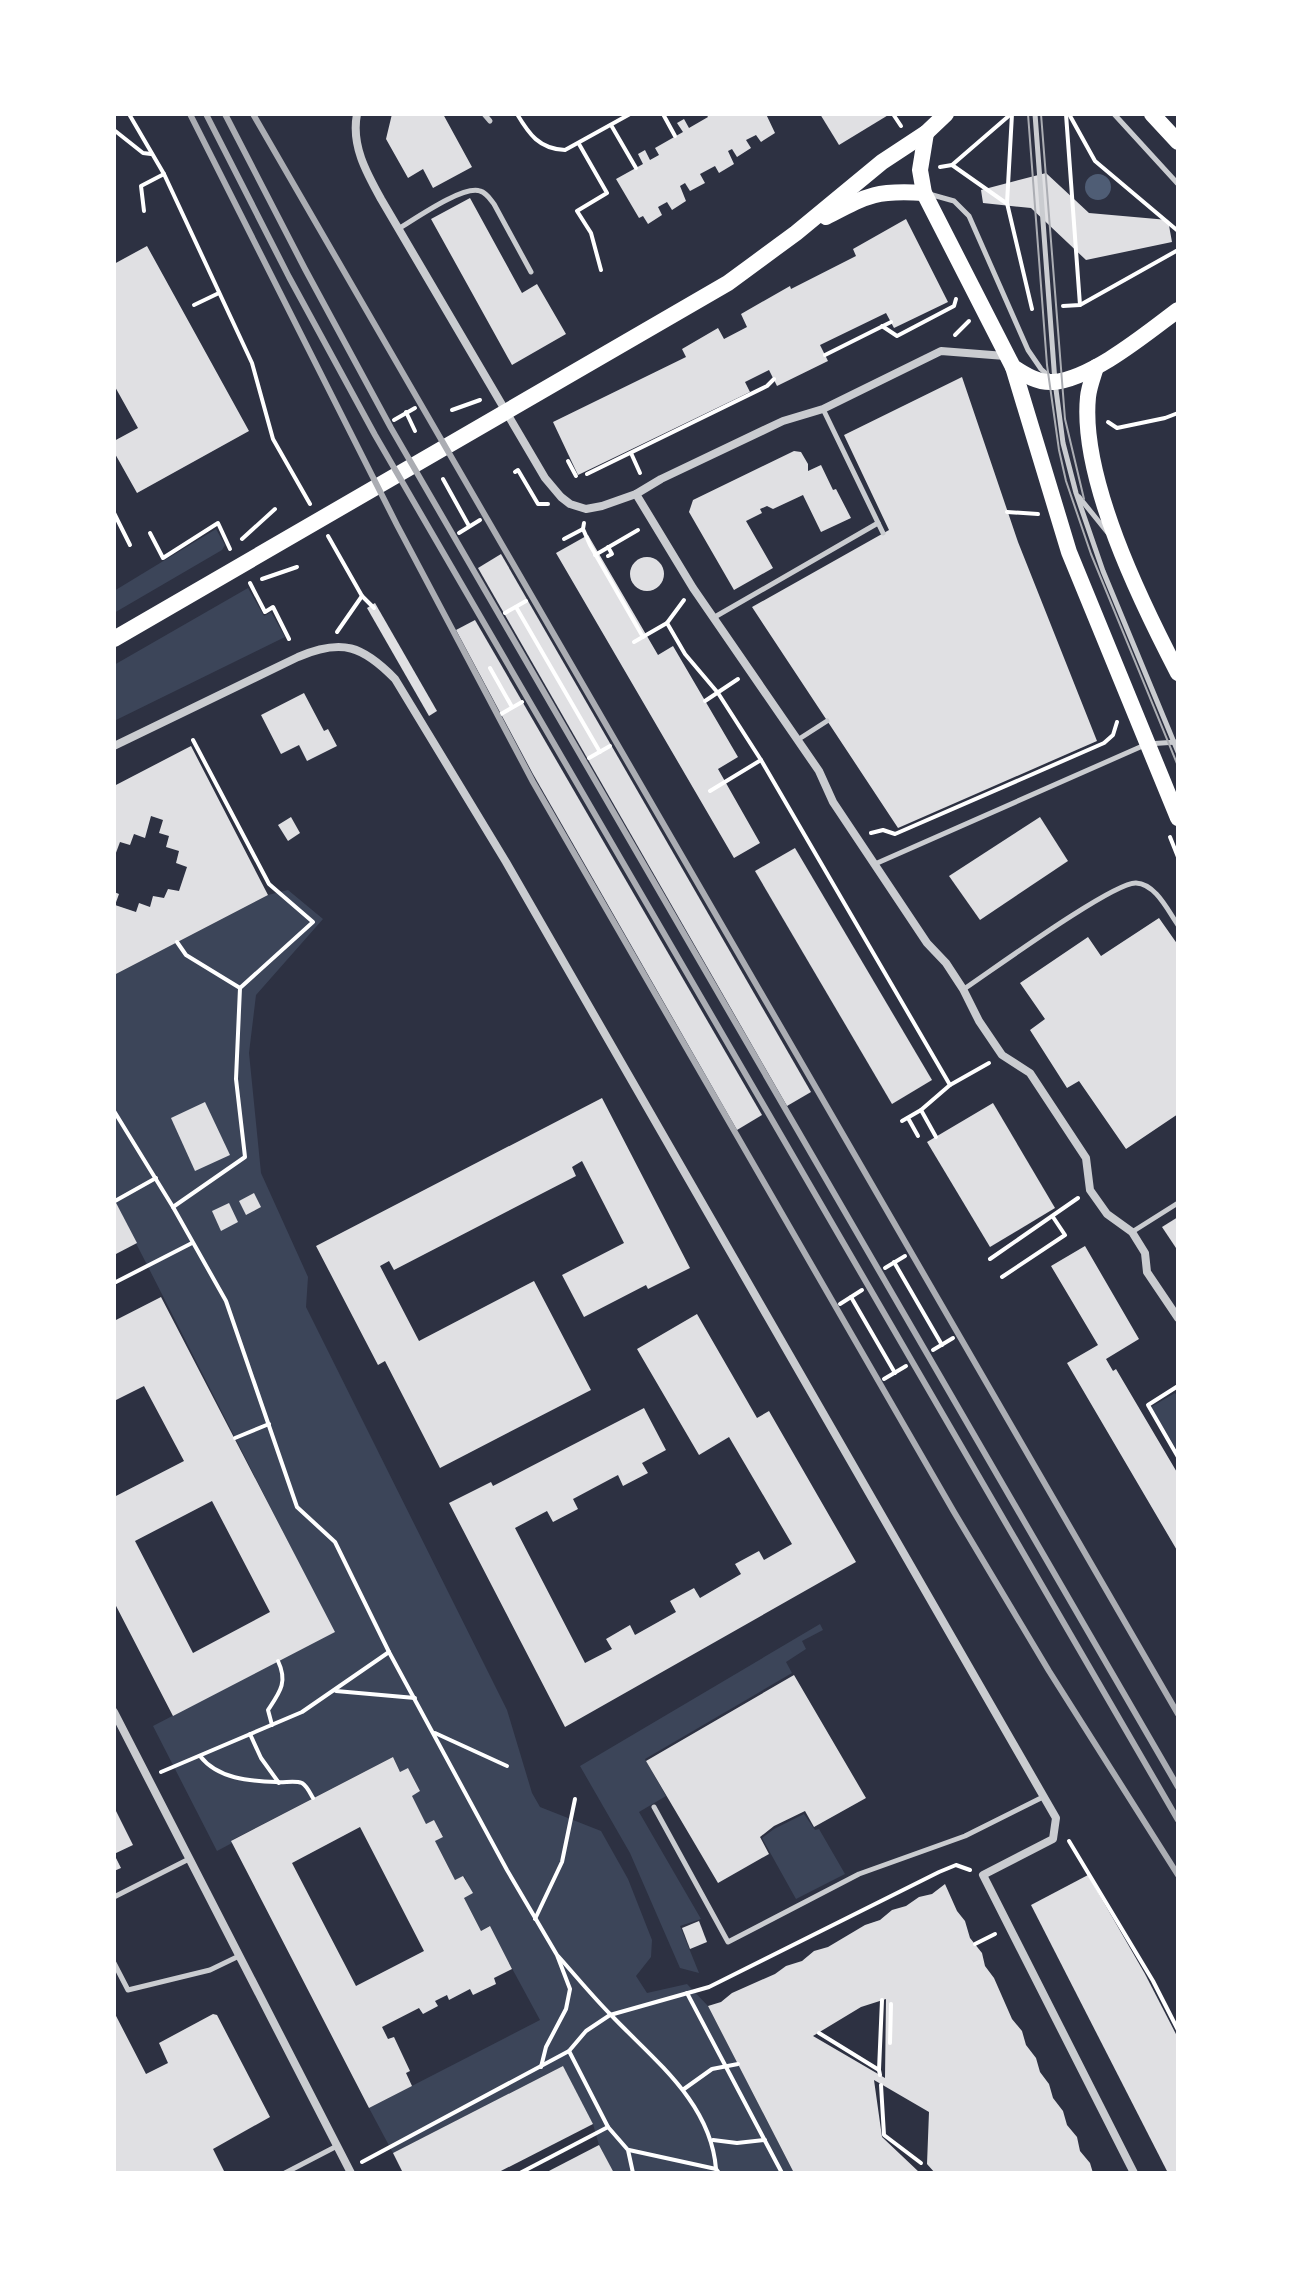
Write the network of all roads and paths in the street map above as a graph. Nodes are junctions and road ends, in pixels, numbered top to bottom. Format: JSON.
{"nodes":[{"id":1,"x":129,"y":114,"type":"edge"},
{"id":2,"x":357,"y":114,"type":"edge"},
{"id":3,"x":484,"y":114,"type":"edge"},
{"id":4,"x":517,"y":114,"type":"edge"},
{"id":5,"x":630,"y":114,"type":"edge"},
{"id":6,"x":663,"y":114,"type":"edge"},
{"id":7,"x":946,"y":114,"type":"edge"},
{"id":8,"x":1011,"y":114,"type":"edge"},
{"id":9,"x":1035,"y":114,"type":"edge"},
{"id":10,"x":1068,"y":114,"type":"edge"},
{"id":11,"x":1114,"y":114,"type":"edge"},
{"id":12,"x":1152,"y":114,"type":"edge"},
{"id":13,"x":490,"y":121,"type":"dead end"},
{"id":14,"x":611,"y":125,"type":"junction"},
{"id":15,"x":114,"y":130,"type":"edge"},
{"id":16,"x":926,"y":133,"type":"junction"},
{"id":17,"x":675,"y":136,"type":"dead end"},
{"id":18,"x":1178,"y":142,"type":"edge"},
{"id":19,"x":579,"y":144,"type":"junction"},
{"id":20,"x":152,"y":154,"type":"junction"},
{"id":21,"x":636,"y":168,"type":"dead end"},
{"id":22,"x":164,"y":174,"type":"junction"},
{"id":23,"x":1178,"y":184,"type":"edge"},
{"id":24,"x":924,"y":193,"type":"junction"},
{"id":25,"x":1007,"y":203,"type":"junction"},
{"id":26,"x":144,"y":211,"type":"dead end"},
{"id":27,"x":398,"y":229,"type":"junction"},
{"id":28,"x":1178,"y":231,"type":"edge"},
{"id":29,"x":796,"y":233,"type":"junction"},
{"id":30,"x":1178,"y":250,"type":"edge"},
{"id":31,"x":601,"y":270,"type":"dead end"},
{"id":32,"x":531,"y":272,"type":"dead end"},
{"id":33,"x":958,"y":291,"type":"dead end"},
{"id":34,"x":219,"y":293,"type":"junction"},
{"id":35,"x":194,"y":305,"type":"dead end"},
{"id":36,"x":981,"y":308,"type":"junction"},
{"id":37,"x":1032,"y":309,"type":"dead end"},
{"id":38,"x":1178,"y":310,"type":"edge"},
{"id":39,"x":891,"y":322,"type":"dead end"},
{"id":40,"x":882,"y":326,"type":"junction"},
{"id":41,"x":941,"y":351,"type":"junction"},
{"id":42,"x":825,"y":355,"type":"dead end"},
{"id":43,"x":1009,"y":361,"type":"junction"},
{"id":44,"x":1096,"y":367,"type":"junction"},
{"id":45,"x":774,"y":379,"type":"dead end"},
{"id":46,"x":1055,"y":382,"type":"junction"},
{"id":47,"x":415,"y":408,"type":"dead end"},
{"id":48,"x":823,"y":409,"type":"junction"},
{"id":49,"x":406,"y":412,"type":"junction"},
{"id":50,"x":1178,"y":413,"type":"edge"},
{"id":51,"x":1099,"y":415,"type":"dead end"},
{"id":52,"x":394,"y":420,"type":"dead end"},
{"id":53,"x":415,"y":431,"type":"dead end"},
{"id":54,"x":568,"y":461,"type":"dead end"},
{"id":55,"x":587,"y":474,"type":"dead end"},
{"id":56,"x":576,"y":476,"type":"dead end"},
{"id":57,"x":443,"y":479,"type":"dead end"},
{"id":58,"x":1076,"y":493,"type":"junction"},
{"id":59,"x":636,"y":494,"type":"junction"},
{"id":60,"x":310,"y":504,"type":"dead end"},
{"id":61,"x":275,"y":509,"type":"dead end"},
{"id":62,"x":1007,"y":512,"type":"dead end"},
{"id":63,"x":114,"y":513,"type":"edge"},
{"id":64,"x":1041,"y":514,"type":"dead end"},
{"id":65,"x":480,"y":520,"type":"dead end"},
{"id":66,"x":878,"y":523,"type":"junction"},
{"id":67,"x":469,"y":526,"type":"junction"},
{"id":68,"x":642,"y":527,"type":"dead end"},
{"id":69,"x":325,"y":530,"type":"dead end"},
{"id":70,"x":150,"y":533,"type":"dead end"},
{"id":71,"x":459,"y":533,"type":"dead end"},
{"id":72,"x":883,"y":533,"type":"dead end"},
{"id":73,"x":564,"y":539,"type":"dead end"},
{"id":74,"x":130,"y":545,"type":"dead end"},
{"id":75,"x":608,"y":547,"type":"junction"},
{"id":76,"x":1120,"y":550,"type":"junction"},
{"id":77,"x":595,"y":555,"type":"junction"},
{"id":78,"x":608,"y":556,"type":"dead end"},
{"id":79,"x":297,"y":567,"type":"dead end"},
{"id":80,"x":693,"y":588,"type":"junction"},
{"id":81,"x":362,"y":596,"type":"junction"},
{"id":82,"x":526,"y":601,"type":"dead end"},
{"id":83,"x":516,"y":607,"type":"junction"},
{"id":84,"x":374,"y":608,"type":"dead end"},
{"id":85,"x":505,"y":613,"type":"dead end"},
{"id":86,"x":713,"y":618,"type":"junction"},
{"id":87,"x":667,"y":623,"type":"junction"},
{"id":88,"x":643,"y":637,"type":"junction"},
{"id":89,"x":114,"y":639,"type":"edge"},
{"id":90,"x":289,"y":639,"type":"dead end"},
{"id":91,"x":634,"y":642,"type":"dead end"},
{"id":92,"x":327,"y":647,"type":"junction"},
{"id":93,"x":490,"y":668,"type":"dead end"},
{"id":94,"x":750,"y":671,"type":"junction"},
{"id":95,"x":1178,"y":673,"type":"edge"},
{"id":96,"x":718,"y":693,"type":"junction"},
{"id":97,"x":705,"y":701,"type":"dead end"},
{"id":98,"x":522,"y":702,"type":"dead end"},
{"id":99,"x":512,"y":707,"type":"junction"},
{"id":100,"x":501,"y":714,"type":"dead end"},
{"id":101,"x":1116,"y":714,"type":"dead end"},
{"id":102,"x":827,"y":721,"type":"dead end"},
{"id":103,"x":799,"y":739,"type":"junction"},
{"id":104,"x":193,"y":740,"type":"dead end"},
{"id":105,"x":1176,"y":742,"type":"edge"},
{"id":106,"x":1147,"y":744,"type":"junction"},
{"id":107,"x":114,"y":746,"type":"edge"},
{"id":108,"x":610,"y":746,"type":"dead end"},
{"id":109,"x":600,"y":752,"type":"junction"},
{"id":110,"x":1178,"y":752,"type":"edge"},
{"id":111,"x":589,"y":758,"type":"dead end"},
{"id":112,"x":761,"y":760,"type":"junction"},
{"id":113,"x":710,"y":791,"type":"dead end"},
{"id":114,"x":1178,"y":818,"type":"edge"},
{"id":115,"x":856,"y":836,"type":"junction"},
{"id":116,"x":875,"y":864,"type":"junction"},
{"id":117,"x":1178,"y":925,"type":"edge"},
{"id":118,"x":177,"y":942,"type":"dead end"},
{"id":119,"x":240,"y":988,"type":"junction"},
{"id":120,"x":963,"y":989,"type":"junction"},
{"id":121,"x":1002,"y":1055,"type":"junction"},
{"id":122,"x":950,"y":1085,"type":"junction"},
{"id":123,"x":921,"y":1110,"type":"junction"},
{"id":124,"x":114,"y":1111,"type":"edge"},
{"id":125,"x":908,"y":1118,"type":"junction"},
{"id":126,"x":902,"y":1121,"type":"dead end"},
{"id":127,"x":918,"y":1136,"type":"dead end"},
{"id":128,"x":936,"y":1137,"type":"dead end"},
{"id":129,"x":156,"y":1178,"type":"junction"},
{"id":130,"x":1090,"y":1190,"type":"junction"},
{"id":131,"x":115,"y":1201,"type":"edge"},
{"id":132,"x":1178,"y":1203,"type":"edge"},
{"id":133,"x":173,"y":1207,"type":"junction"},
{"id":134,"x":1053,"y":1217,"type":"junction"},
{"id":135,"x":1132,"y":1232,"type":"junction"},
{"id":136,"x":192,"y":1243,"type":"junction"},
{"id":137,"x":905,"y":1256,"type":"dead end"},
{"id":138,"x":990,"y":1259,"type":"dead end"},
{"id":139,"x":894,"y":1262,"type":"junction"},
{"id":140,"x":885,"y":1268,"type":"dead end"},
{"id":141,"x":1002,"y":1277,"type":"dead end"},
{"id":142,"x":114,"y":1283,"type":"edge"},
{"id":143,"x":862,"y":1290,"type":"dead end"},
{"id":144,"x":851,"y":1297,"type":"junction"},
{"id":145,"x":840,"y":1304,"type":"dead end"},
{"id":146,"x":1178,"y":1318,"type":"edge"},
{"id":147,"x":953,"y":1338,"type":"dead end"},
{"id":148,"x":942,"y":1345,"type":"junction"},
{"id":149,"x":933,"y":1350,"type":"dead end"},
{"id":150,"x":906,"y":1366,"type":"dead end"},
{"id":151,"x":895,"y":1373,"type":"junction"},
{"id":152,"x":884,"y":1379,"type":"dead end"},
{"id":153,"x":1178,"y":1386,"type":"edge"},
{"id":154,"x":269,"y":1424,"type":"junction"},
{"id":155,"x":235,"y":1438,"type":"dead end"},
{"id":156,"x":1178,"y":1457,"type":"edge"},
{"id":157,"x":389,"y":1652,"type":"junction"},
{"id":158,"x":278,"y":1661,"type":"dead end"},
{"id":159,"x":333,"y":1691,"type":"junction"},
{"id":160,"x":415,"y":1698,"type":"junction"},
{"id":161,"x":114,"y":1712,"type":"edge"},
{"id":162,"x":272,"y":1725,"type":"junction"},
{"id":163,"x":433,"y":1732,"type":"junction"},
{"id":164,"x":250,"y":1734,"type":"junction"},
{"id":165,"x":200,"y":1755,"type":"junction"},
{"id":166,"x":507,"y":1766,"type":"dead end"},
{"id":167,"x":148,"y":1778,"type":"junction"},
{"id":168,"x":279,"y":1783,"type":"junction"},
{"id":169,"x":1043,"y":1797,"type":"junction"},
{"id":170,"x":313,"y":1798,"type":"dead end"},
{"id":171,"x":575,"y":1799,"type":"dead end"},
{"id":172,"x":654,"y":1807,"type":"dead end"},
{"id":173,"x":1056,"y":1818,"type":"junction"},
{"id":174,"x":189,"y":1859,"type":"junction"},
{"id":175,"x":983,"y":1875,"type":"junction"},
{"id":176,"x":114,"y":1897,"type":"edge"},
{"id":177,"x":535,"y":1919,"type":"junction"},
{"id":178,"x":1008,"y":1928,"type":"junction"},
{"id":179,"x":975,"y":1944,"type":"dead end"},
{"id":180,"x":557,"y":1955,"type":"junction"},
{"id":181,"x":239,"y":1956,"type":"junction"},
{"id":182,"x":114,"y":1963,"type":"edge"},
{"id":183,"x":687,"y":1993,"type":"junction"},
{"id":184,"x":882,"y":2000,"type":"dead end"},
{"id":185,"x":891,"y":2004,"type":"dead end"},
{"id":186,"x":610,"y":2015,"type":"junction"},
{"id":187,"x":1178,"y":2030,"type":"edge"},
{"id":188,"x":819,"y":2033,"type":"dead end"},
{"id":189,"x":890,"y":2043,"type":"dead end"},
{"id":190,"x":569,"y":2051,"type":"junction"},
{"id":191,"x":738,"y":2064,"type":"dead end"},
{"id":192,"x":726,"y":2066,"type":"junction"},
{"id":193,"x":541,"y":2067,"type":"junction"},
{"id":194,"x":881,"y":2085,"type":"dead end"},
{"id":195,"x":684,"y":2089,"type":"junction"},
{"id":196,"x":608,"y":2127,"type":"junction"},
{"id":197,"x":713,"y":2140,"type":"junction"},
{"id":198,"x":765,"y":2140,"type":"junction"},
{"id":199,"x":337,"y":2146,"type":"junction"},
{"id":200,"x":628,"y":2150,"type":"junction"},
{"id":201,"x":921,"y":2163,"type":"dead end"},
{"id":202,"x":350,"y":2171,"type":"edge"},
{"id":203,"x":718,"y":2171,"type":"edge"},
{"id":204,"x":285,"y":2173,"type":"edge"},
{"id":205,"x":520,"y":2173,"type":"edge"},
{"id":206,"x":633,"y":2173,"type":"edge"},
{"id":207,"x":782,"y":2173,"type":"edge"},
{"id":208,"x":1134,"y":2173,"type":"edge"}],
"edges":[{"from":1,"to":20,"type":"path"},
{"from":2,"to":27,"type":"street"},
{"from":3,"to":13,"type":"lane"},
{"from":4,"to":19,"type":"path"},
{"from":5,"to":14,"type":"path"},
{"from":6,"to":17,"type":"path"},
{"from":7,"to":16,"type":"main road"},
{"from":8,"to":25,"type":"path"},
{"from":8,"to":25,"type":"path"},
{"from":9,"to":46,"type":"lane"},
{"from":10,"to":28,"type":"path"},
{"from":10,"to":30,"type":"path"},
{"from":11,"to":23,"type":"lane"},
{"from":12,"to":18,"type":"main road"},
{"from":14,"to":19,"type":"path"},
{"from":14,"to":21,"type":"path"},
{"from":15,"to":20,"type":"path"},
{"from":16,"to":24,"type":"main road"},
{"from":16,"to":29,"type":"main road"},
{"from":19,"to":31,"type":"path"},
{"from":20,"to":22,"type":"path"},
{"from":22,"to":26,"type":"path"},
{"from":22,"to":34,"type":"path"},
{"from":24,"to":29,"type":"main road"},
{"from":24,"to":36,"type":"main road"},
{"from":24,"to":46,"type":"lane"},
{"from":25,"to":37,"type":"path"},
{"from":27,"to":32,"type":"lane"},
{"from":27,"to":59,"type":"street"},
{"from":29,"to":89,"type":"main road"},
{"from":33,"to":40,"type":"path"},
{"from":34,"to":35,"type":"path"},
{"from":34,"to":60,"type":"path"},
{"from":36,"to":41,"type":"path"},
{"from":36,"to":43,"type":"main road"},
{"from":38,"to":44,"type":"main road"},
{"from":39,"to":40,"type":"path"},
{"from":40,"to":42,"type":"path"},
{"from":41,"to":43,"type":"street"},
{"from":41,"to":48,"type":"street"},
{"from":43,"to":46,"type":"main road"},
{"from":43,"to":106,"type":"main road"},
{"from":44,"to":46,"type":"main road"},
{"from":44,"to":76,"type":"main road"},
{"from":45,"to":55,"type":"path"},
{"from":46,"to":58,"type":"lane"},
{"from":47,"to":49,"type":"path"},
{"from":48,"to":59,"type":"street"},
{"from":48,"to":66,"type":"lane"},
{"from":49,"to":52,"type":"path"},
{"from":49,"to":53,"type":"path"},
{"from":50,"to":51,"type":"path"},
{"from":54,"to":56,"type":"path"},
{"from":57,"to":67,"type":"path"},
{"from":58,"to":76,"type":"lane"},
{"from":58,"to":105,"type":"lane"},
{"from":59,"to":80,"type":"street"},
{"from":61,"to":70,"type":"path"},
{"from":62,"to":64,"type":"path"},
{"from":63,"to":74,"type":"path"},
{"from":65,"to":67,"type":"path"},
{"from":66,"to":72,"type":"lane"},
{"from":66,"to":86,"type":"lane"},
{"from":67,"to":71,"type":"path"},
{"from":68,"to":75,"type":"path"},
{"from":69,"to":81,"type":"path"},
{"from":73,"to":77,"type":"path"},
{"from":75,"to":77,"type":"path"},
{"from":75,"to":78,"type":"path"},
{"from":76,"to":95,"type":"main road"},
{"from":77,"to":88,"type":"path"},
{"from":79,"to":90,"type":"path"},
{"from":80,"to":86,"type":"street"},
{"from":80,"to":87,"type":"path"},
{"from":81,"to":84,"type":"path"},
{"from":81,"to":92,"type":"path"},
{"from":82,"to":83,"type":"path"},
{"from":83,"to":85,"type":"path"},
{"from":83,"to":109,"type":"path"},
{"from":86,"to":94,"type":"street"},
{"from":87,"to":88,"type":"path"},
{"from":87,"to":96,"type":"path"},
{"from":88,"to":91,"type":"path"},
{"from":92,"to":107,"type":"street"},
{"from":92,"to":169,"type":"street"},
{"from":93,"to":99,"type":"path"},
{"from":94,"to":96,"type":"path"},
{"from":94,"to":103,"type":"street"},
{"from":96,"to":97,"type":"path"},
{"from":96,"to":112,"type":"path"},
{"from":98,"to":99,"type":"path"},
{"from":99,"to":100,"type":"path"},
{"from":101,"to":115,"type":"path"},
{"from":102,"to":103,"type":"lane"},
{"from":103,"to":115,"type":"street"},
{"from":104,"to":119,"type":"path"},
{"from":105,"to":106,"type":"lane"},
{"from":105,"to":110,"type":"lane"},
{"from":106,"to":114,"type":"main road"},
{"from":106,"to":116,"type":"lane"},
{"from":108,"to":109,"type":"path"},
{"from":109,"to":111,"type":"path"},
{"from":112,"to":113,"type":"path"},
{"from":112,"to":122,"type":"path"},
{"from":115,"to":116,"type":"street"},
{"from":116,"to":120,"type":"street"},
{"from":117,"to":120,"type":"lane"},
{"from":118,"to":119,"type":"path"},
{"from":119,"to":133,"type":"path"},
{"from":120,"to":121,"type":"street"},
{"from":121,"to":122,"type":"path"},
{"from":121,"to":130,"type":"street"},
{"from":122,"to":123,"type":"path"},
{"from":123,"to":125,"type":"path"},
{"from":123,"to":128,"type":"path"},
{"from":124,"to":129,"type":"path"},
{"from":125,"to":126,"type":"path"},
{"from":125,"to":127,"type":"path"},
{"from":129,"to":131,"type":"path"},
{"from":129,"to":133,"type":"path"},
{"from":130,"to":134,"type":"path"},
{"from":130,"to":135,"type":"street"},
{"from":132,"to":135,"type":"lane"},
{"from":133,"to":136,"type":"path"},
{"from":134,"to":138,"type":"path"},
{"from":134,"to":141,"type":"path"},
{"from":135,"to":146,"type":"street"},
{"from":136,"to":142,"type":"path"},
{"from":136,"to":154,"type":"path"},
{"from":137,"to":139,"type":"path"},
{"from":139,"to":140,"type":"path"},
{"from":139,"to":148,"type":"path"},
{"from":143,"to":144,"type":"path"},
{"from":144,"to":145,"type":"path"},
{"from":144,"to":151,"type":"path"},
{"from":147,"to":148,"type":"path"},
{"from":148,"to":149,"type":"path"},
{"from":150,"to":151,"type":"path"},
{"from":151,"to":152,"type":"path"},
{"from":153,"to":156,"type":"path"},
{"from":154,"to":155,"type":"path"},
{"from":154,"to":157,"type":"path"},
{"from":157,"to":159,"type":"path"},
{"from":157,"to":160,"type":"path"},
{"from":158,"to":162,"type":"path"},
{"from":159,"to":160,"type":"path"},
{"from":159,"to":162,"type":"path"},
{"from":160,"to":163,"type":"path"},
{"from":161,"to":167,"type":"street"},
{"from":162,"to":164,"type":"path"},
{"from":163,"to":166,"type":"path"},
{"from":163,"to":177,"type":"path"},
{"from":164,"to":165,"type":"path"},
{"from":164,"to":168,"type":"path"},
{"from":165,"to":167,"type":"path"},
{"from":165,"to":168,"type":"path"},
{"from":167,"to":174,"type":"street"},
{"from":168,"to":170,"type":"path"},
{"from":169,"to":172,"type":"lane"},
{"from":169,"to":173,"type":"street"},
{"from":171,"to":177,"type":"path"},
{"from":173,"to":175,"type":"street"},
{"from":173,"to":187,"type":"path"},
{"from":174,"to":176,"type":"lane"},
{"from":174,"to":181,"type":"street"},
{"from":175,"to":178,"type":"street"},
{"from":175,"to":183,"type":"path"},
{"from":177,"to":180,"type":"path"},
{"from":178,"to":179,"type":"path"},
{"from":178,"to":208,"type":"street"},
{"from":180,"to":186,"type":"path"},
{"from":180,"to":193,"type":"path"},
{"from":181,"to":182,"type":"lane"},
{"from":181,"to":199,"type":"street"},
{"from":183,"to":186,"type":"path"},
{"from":183,"to":192,"type":"path"},
{"from":184,"to":188,"type":"path"},
{"from":185,"to":189,"type":"path"},
{"from":186,"to":190,"type":"path"},
{"from":186,"to":195,"type":"path"},
{"from":190,"to":193,"type":"path"},
{"from":190,"to":196,"type":"path"},
{"from":191,"to":192,"type":"path"},
{"from":192,"to":195,"type":"path"},
{"from":192,"to":198,"type":"path"},
{"from":193,"to":202,"type":"path"},
{"from":194,"to":201,"type":"path"},
{"from":195,"to":197,"type":"path"},
{"from":196,"to":200,"type":"path"},
{"from":196,"to":205,"type":"path"},
{"from":197,"to":198,"type":"path"},
{"from":197,"to":203,"type":"path"},
{"from":198,"to":207,"type":"path"},
{"from":199,"to":202,"type":"street"},
{"from":199,"to":204,"type":"lane"},
{"from":200,"to":203,"type":"path"},
{"from":200,"to":206,"type":"path"}]}
